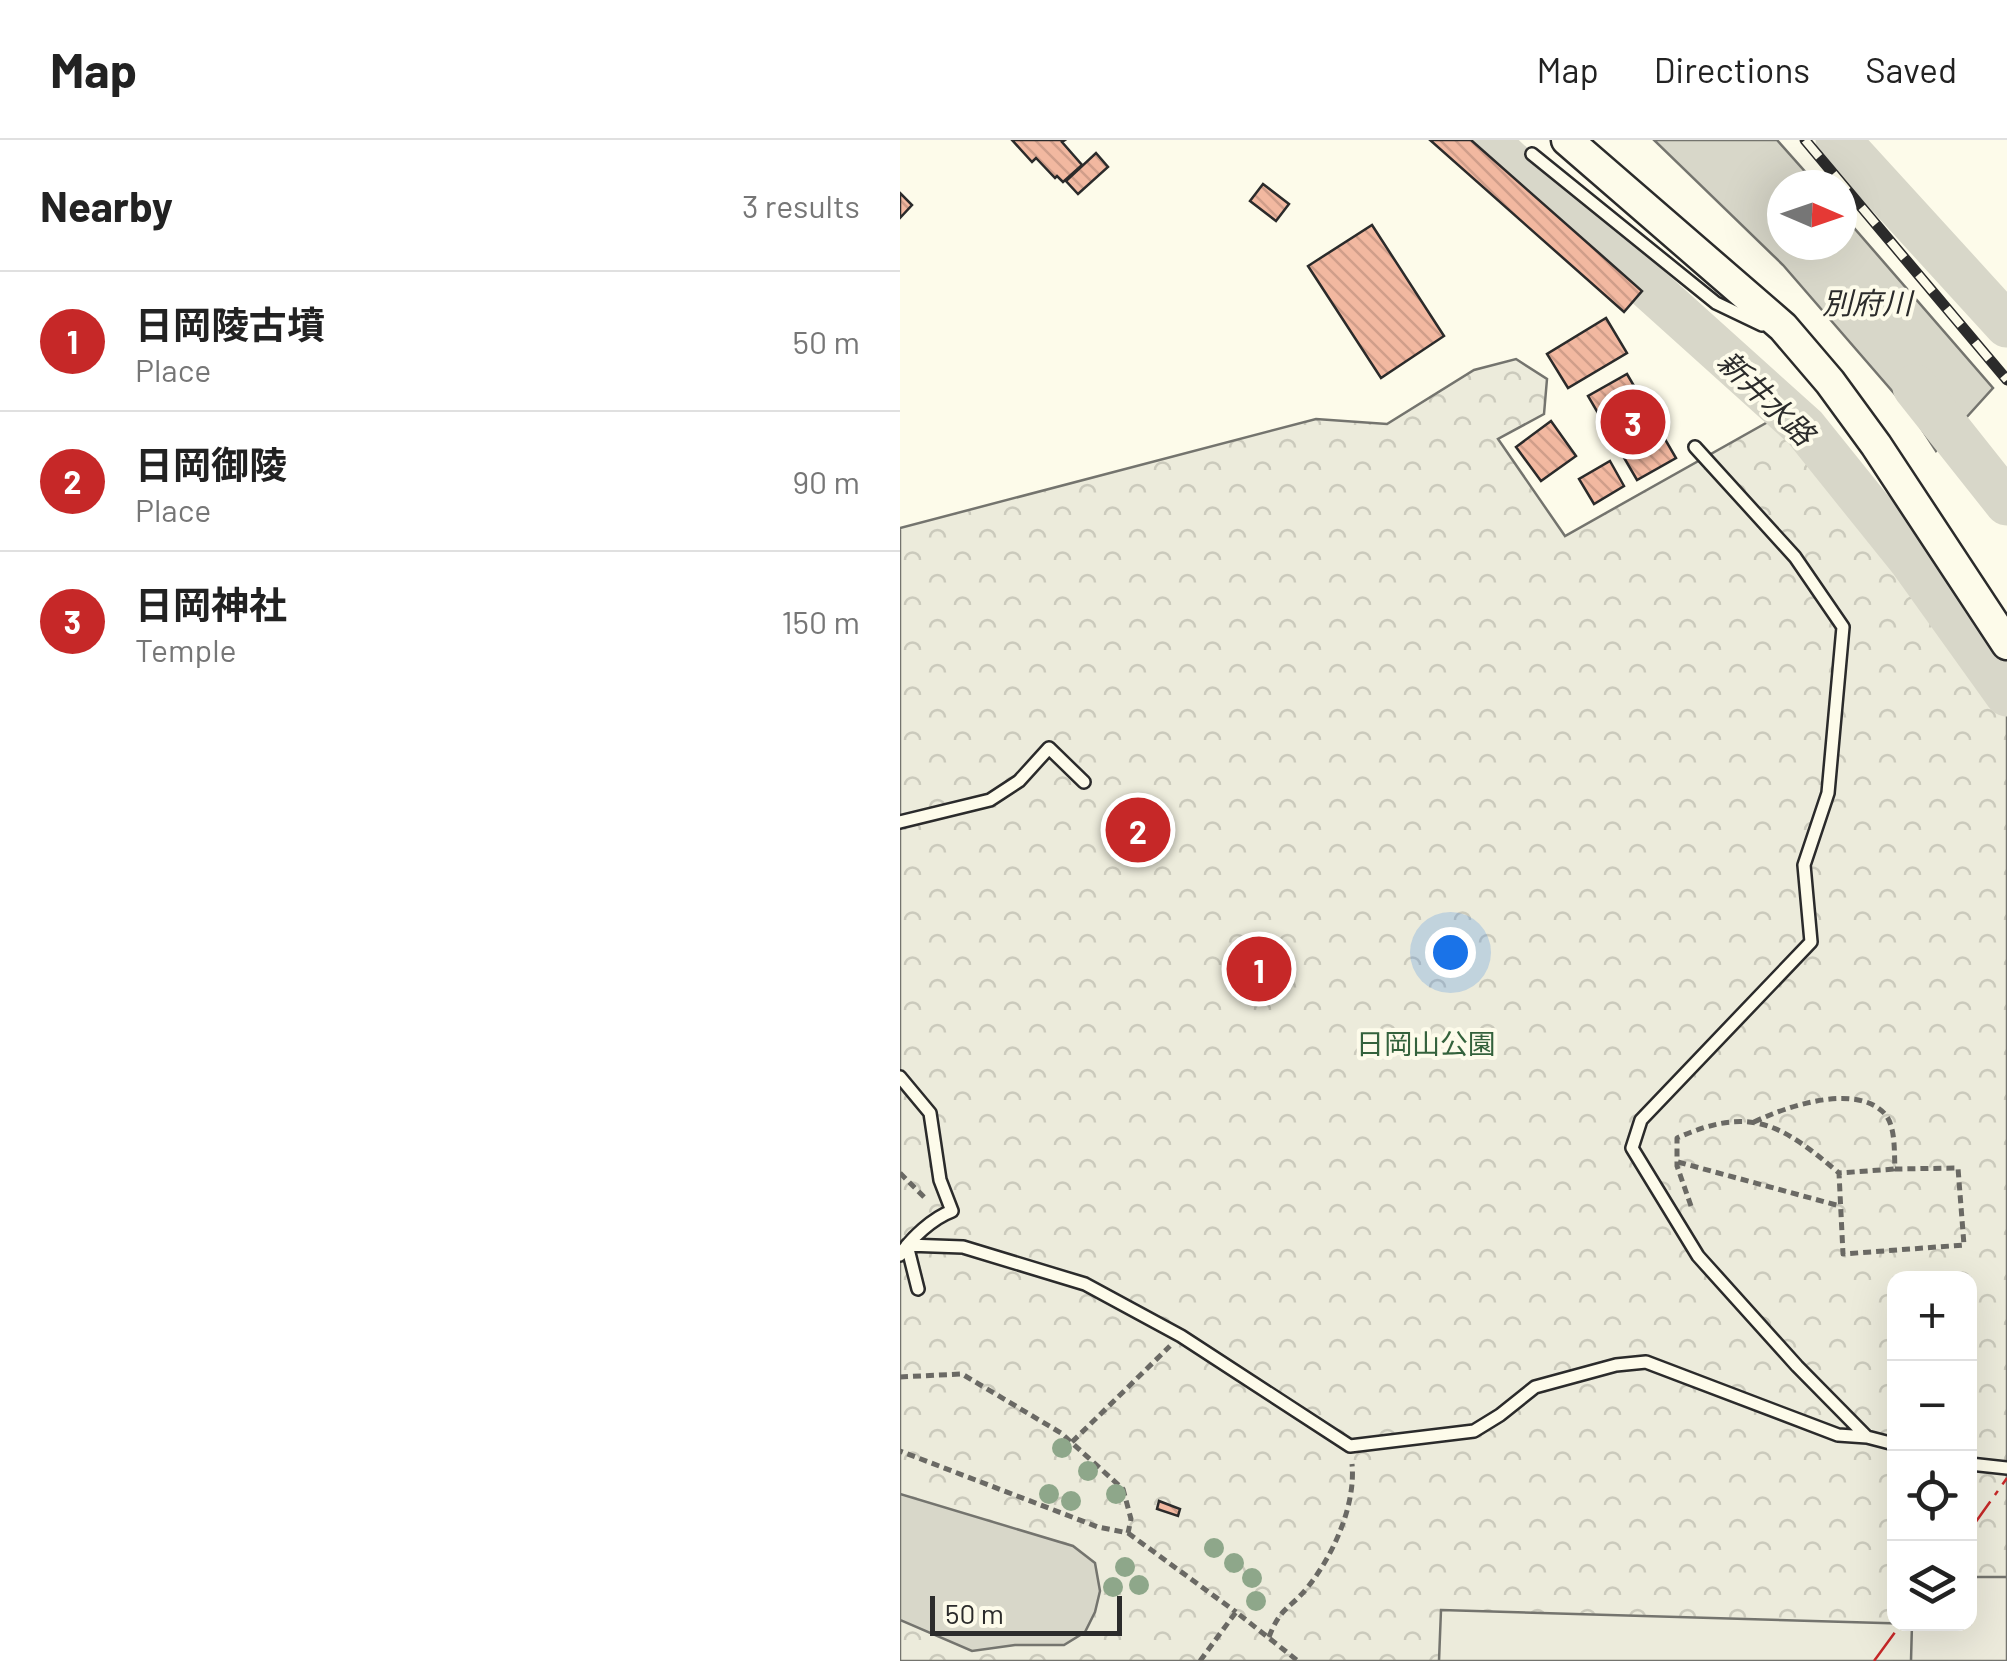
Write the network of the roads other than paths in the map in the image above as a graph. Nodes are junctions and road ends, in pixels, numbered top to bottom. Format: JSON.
{"nodes":[{"id":1,"x":1567,"y":140,"type":"edge"},
{"id":2,"x":1532,"y":154,"type":"dead end"},
{"id":3,"x":1793,"y":339,"type":"junction"},
{"id":4,"x":1695,"y":447,"type":"dead end"},
{"id":5,"x":2007,"y":644,"type":"edge"},
{"id":6,"x":1084,"y":782,"type":"dead end"},
{"id":7,"x":900,"y":822,"type":"edge"},
{"id":8,"x":900,"y":1077,"type":"edge"},
{"id":9,"x":903,"y":1250,"type":"edge"},
{"id":10,"x":918,"y":1289,"type":"dead end"},
{"id":11,"x":1867,"y":1437,"type":"junction"},
{"id":12,"x":1887,"y":1442,"type":"edge"},
{"id":13,"x":1977,"y":1465,"type":"edge"},
{"id":14,"x":2007,"y":1468,"type":"edge"}],
"edges":[{"from":1,"to":3,"type":"street"},
{"from":2,"to":3,"type":"lane"},
{"from":3,"to":5,"type":"street"},
{"from":4,"to":11,"type":"lane"},
{"from":6,"to":7,"type":"lane"},
{"from":8,"to":9,"type":"lane"},
{"from":9,"to":10,"type":"lane"},
{"from":9,"to":11,"type":"lane"},
{"from":11,"to":12,"type":"lane"},
{"from":13,"to":14,"type":"lane"}]}
